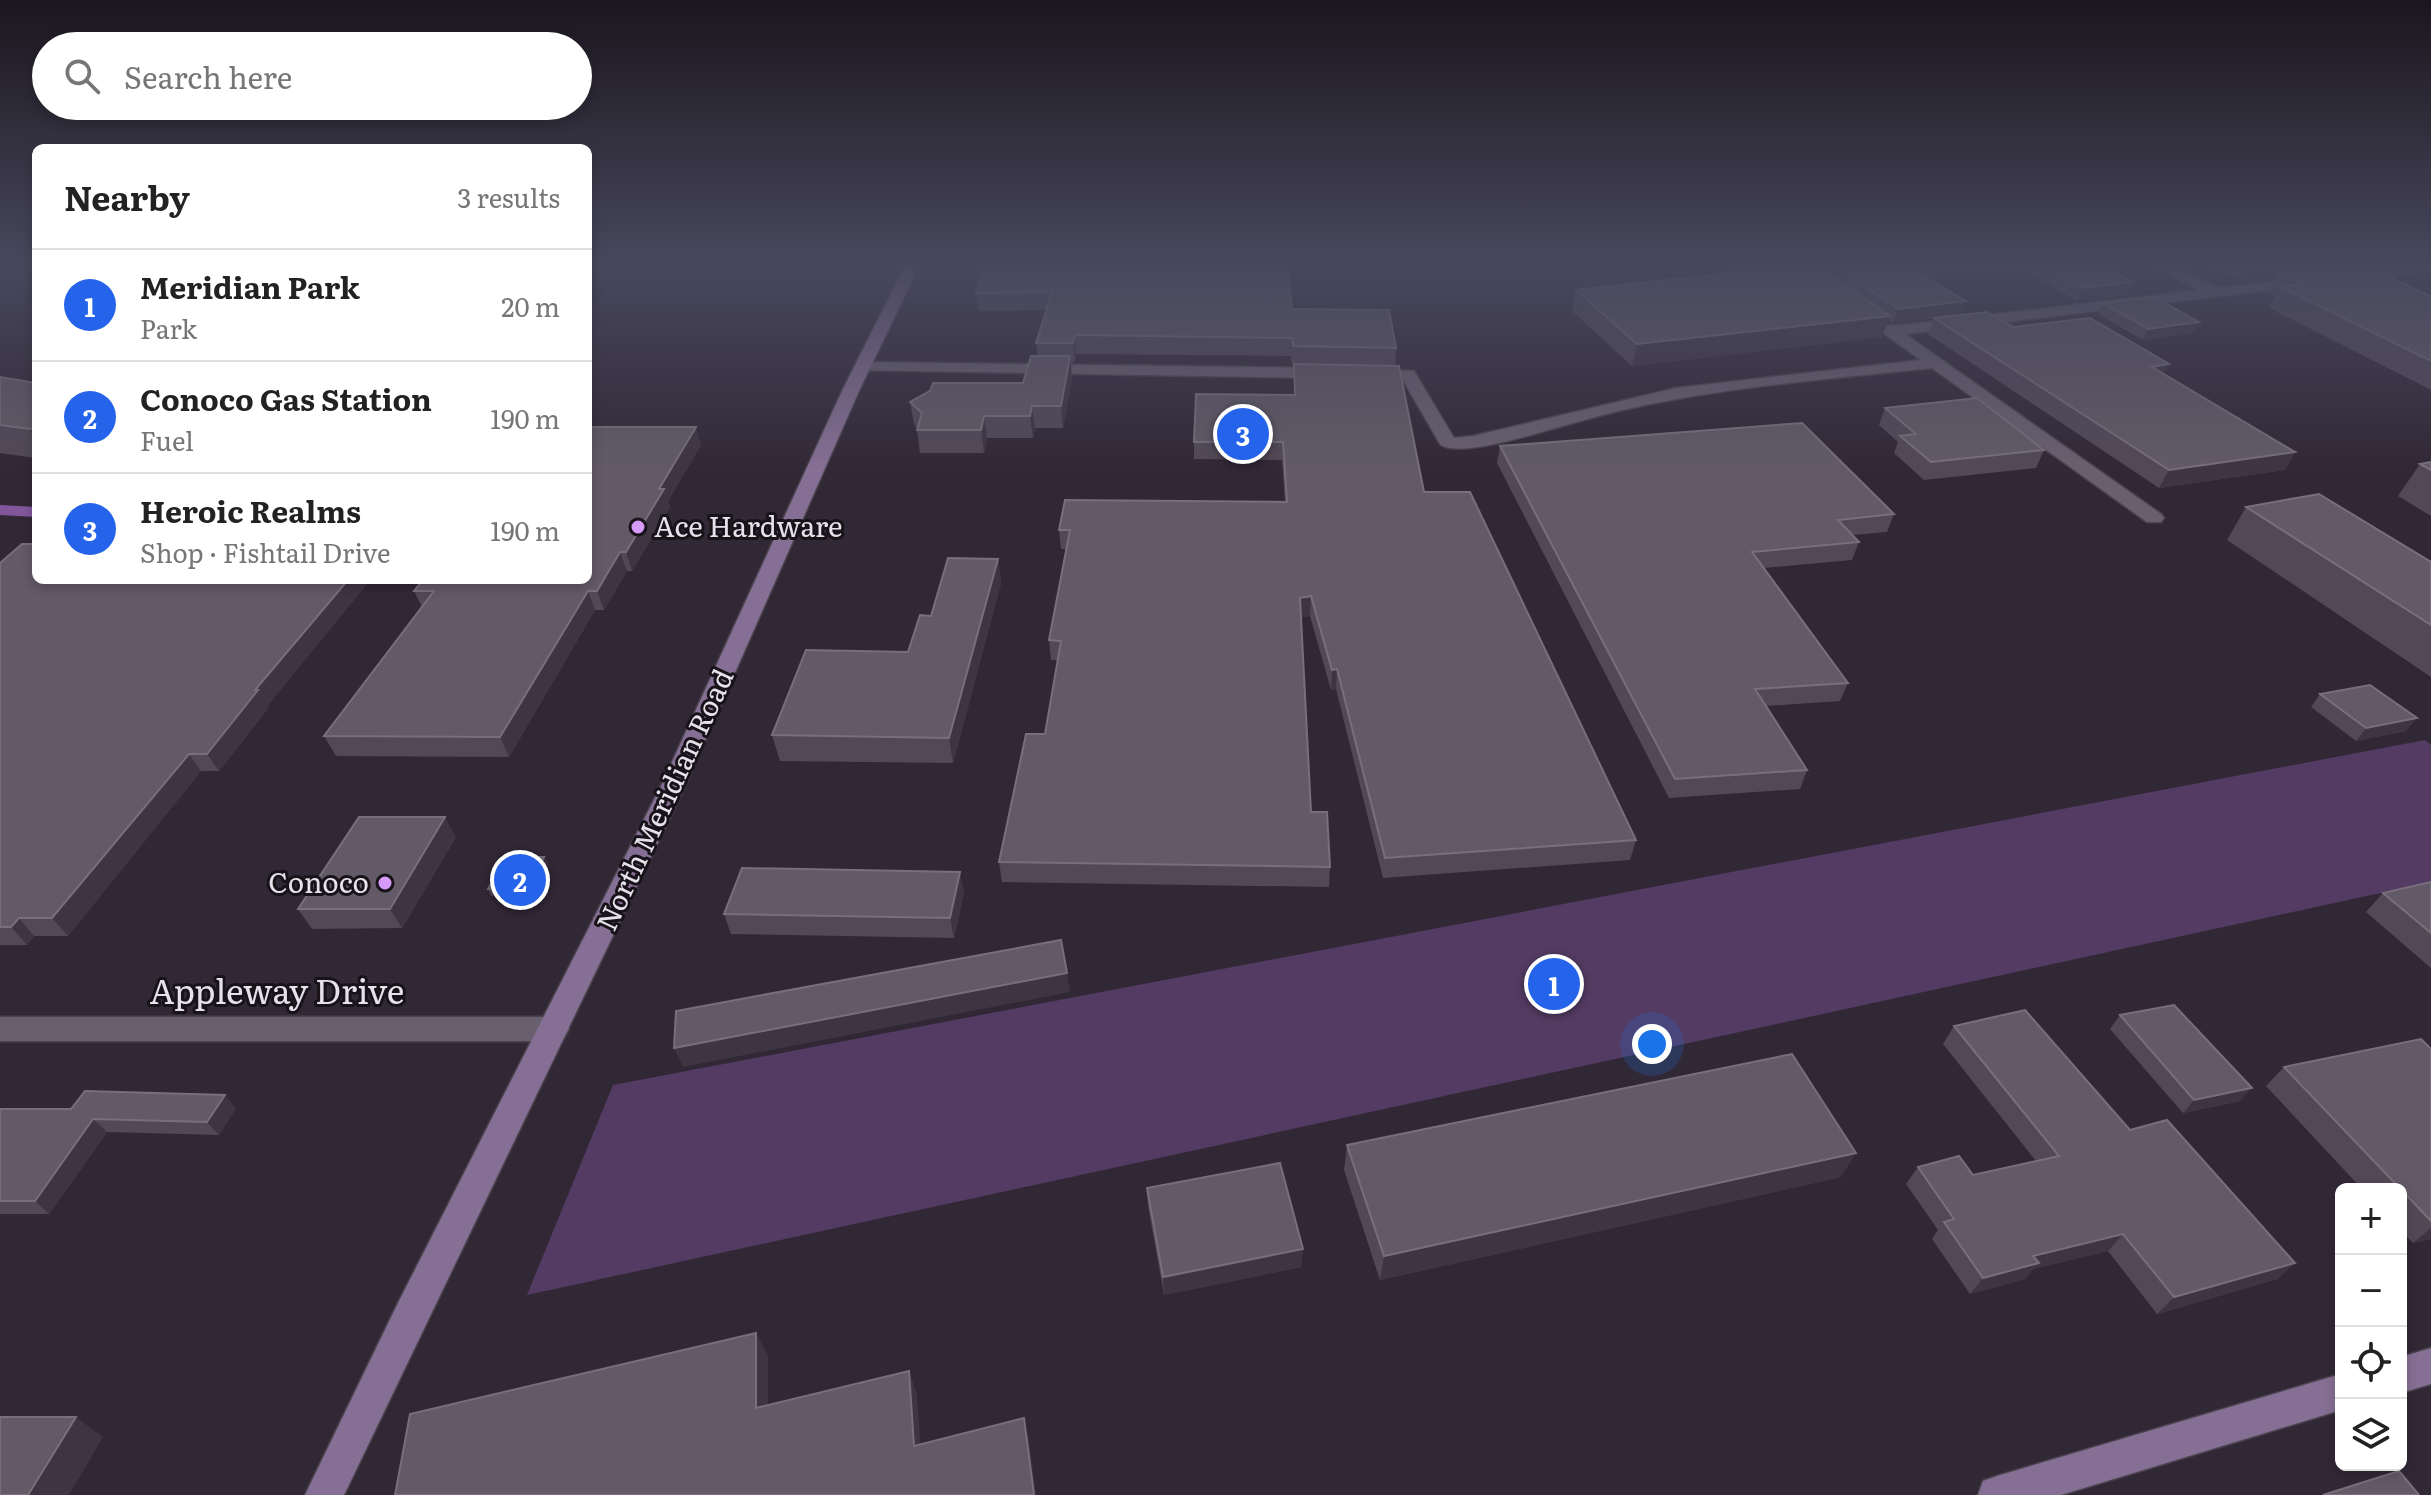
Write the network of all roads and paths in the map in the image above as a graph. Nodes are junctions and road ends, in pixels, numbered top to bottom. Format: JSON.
{"nodes":[{"id":1,"x":879,"y":332,"type":"edge"},
{"id":2,"x":1892,"y":332,"type":"edge"},
{"id":3,"x":1936,"y":363,"type":"junction"},
{"id":4,"x":862,"y":367,"type":"junction"},
{"id":5,"x":2154,"y":518,"type":"dead end"},
{"id":6,"x":0,"y":1029,"type":"edge"},
{"id":7,"x":554,"y":1029,"type":"junction"},
{"id":8,"x":2431,"y":1366,"type":"edge"},
{"id":9,"x":2407,"y":1373,"type":"edge"},
{"id":10,"x":2335,"y":1394,"type":"edge"},
{"id":11,"x":324,"y":1495,"type":"edge"},
{"id":12,"x":1997,"y":1495,"type":"edge"}],
"edges":[{"from":1,"to":4,"type":"street","name":"North Meridian Road"},
{"from":2,"to":3,"type":"street"},
{"from":3,"to":4,"type":"street"},
{"from":3,"to":5,"type":"street"},
{"from":4,"to":7,"type":"street","name":"North Meridian Road"},
{"from":6,"to":7,"type":"street","name":"Appleway Drive"},
{"from":7,"to":11,"type":"street","name":"North Meridian Road"},
{"from":8,"to":9,"type":"street"},
{"from":10,"to":12,"type":"street"}]}
